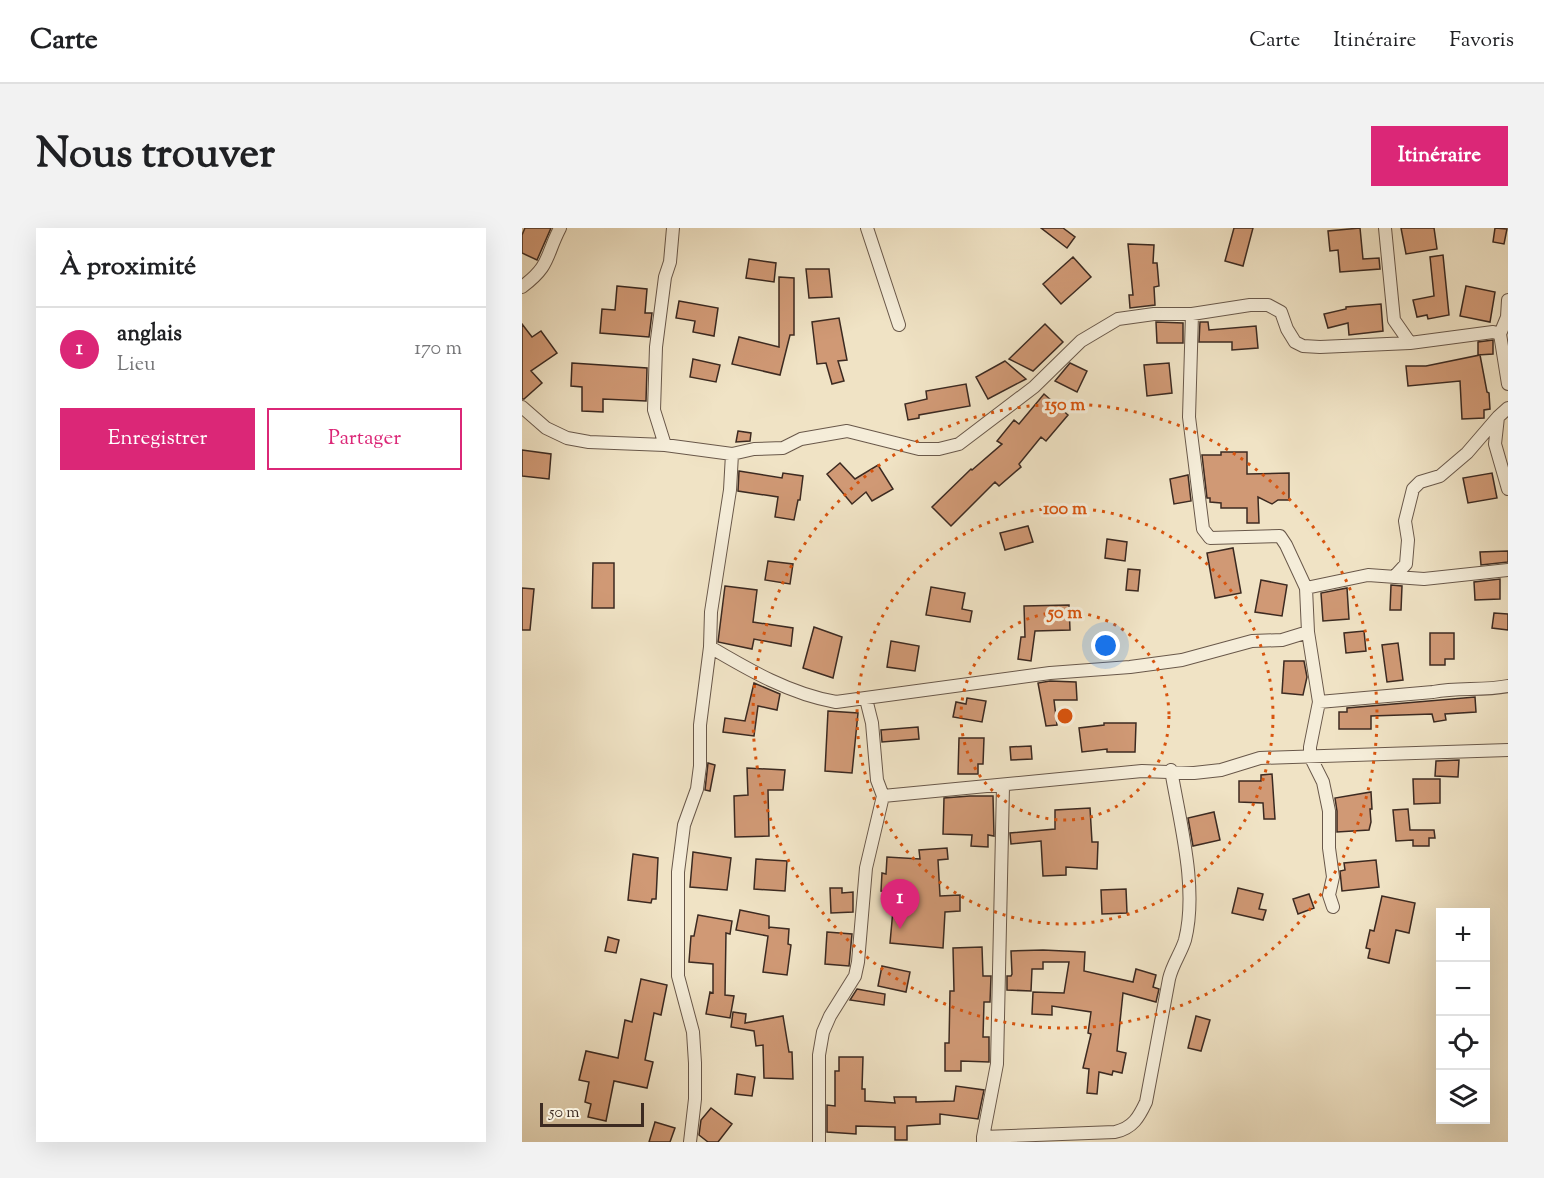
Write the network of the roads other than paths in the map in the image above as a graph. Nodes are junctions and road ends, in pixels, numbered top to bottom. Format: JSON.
{"nodes":[{"id":1,"x":560,"y":228,"type":"edge"},
{"id":2,"x":673,"y":228,"type":"edge"},
{"id":3,"x":867,"y":228,"type":"edge"},
{"id":4,"x":1385,"y":228,"type":"edge"},
{"id":5,"x":522,"y":287,"type":"edge"},
{"id":6,"x":1508,"y":300,"type":"edge"},
{"id":7,"x":1192,"y":314,"type":"junction"},
{"id":8,"x":899,"y":325,"type":"dead end"},
{"id":9,"x":1500,"y":334,"type":"junction"},
{"id":10,"x":1410,"y":344,"type":"junction"},
{"id":11,"x":1508,"y":384,"type":"edge"},
{"id":12,"x":522,"y":407,"type":"edge"},
{"id":13,"x":1508,"y":408,"type":"edge"},
{"id":14,"x":1498,"y":417,"type":"junction"},
{"id":15,"x":665,"y":445,"type":"junction"},
{"id":16,"x":732,"y":454,"type":"junction"},
{"id":17,"x":1508,"y":489,"type":"edge"},
{"id":18,"x":1508,"y":570,"type":"edge"},
{"id":19,"x":1394,"y":577,"type":"junction"},
{"id":20,"x":1306,"y":588,"type":"junction"},
{"id":21,"x":1308,"y":632,"type":"junction"},
{"id":22,"x":710,"y":647,"type":"junction"},
{"id":23,"x":1508,"y":686,"type":"edge"},
{"id":24,"x":866,"y":699,"type":"junction"},
{"id":25,"x":1319,"y":702,"type":"junction"},
{"id":26,"x":1508,"y":750,"type":"edge"},
{"id":27,"x":1310,"y":756,"type":"junction"},
{"id":28,"x":1171,"y":771,"type":"junction"},
{"id":29,"x":1003,"y":786,"type":"junction"},
{"id":30,"x":884,"y":796,"type":"junction"},
{"id":31,"x":1333,"y":907,"type":"dead end"},
{"id":32,"x":983,"y":1140,"type":"edge"},
{"id":33,"x":690,"y":1142,"type":"edge"},
{"id":34,"x":819,"y":1142,"type":"edge"}],
"edges":[{"from":1,"to":5,"type":"street"},
{"from":2,"to":15,"type":"street"},
{"from":3,"to":8,"type":"street"},
{"from":4,"to":10,"type":"street"},
{"from":6,"to":9,"type":"street"},
{"from":7,"to":10,"type":"street"},
{"from":7,"to":16,"type":"street"},
{"from":7,"to":20,"type":"street"},
{"from":9,"to":10,"type":"street"},
{"from":9,"to":11,"type":"street"},
{"from":12,"to":15,"type":"street"},
{"from":13,"to":14,"type":"street"},
{"from":14,"to":17,"type":"street"},
{"from":14,"to":19,"type":"street"},
{"from":15,"to":16,"type":"street"},
{"from":16,"to":22,"type":"street"},
{"from":18,"to":19,"type":"street"},
{"from":19,"to":20,"type":"street"},
{"from":20,"to":21,"type":"street"},
{"from":21,"to":24,"type":"street"},
{"from":21,"to":25,"type":"street"},
{"from":22,"to":24,"type":"street"},
{"from":22,"to":33,"type":"street"},
{"from":23,"to":25,"type":"street"},
{"from":24,"to":30,"type":"street"},
{"from":25,"to":27,"type":"street"},
{"from":26,"to":27,"type":"street"},
{"from":27,"to":28,"type":"street"},
{"from":27,"to":31,"type":"street"},
{"from":28,"to":29,"type":"street"},
{"from":28,"to":32,"type":"street"},
{"from":29,"to":30,"type":"street"},
{"from":29,"to":32,"type":"street"},
{"from":30,"to":34,"type":"street"}]}
